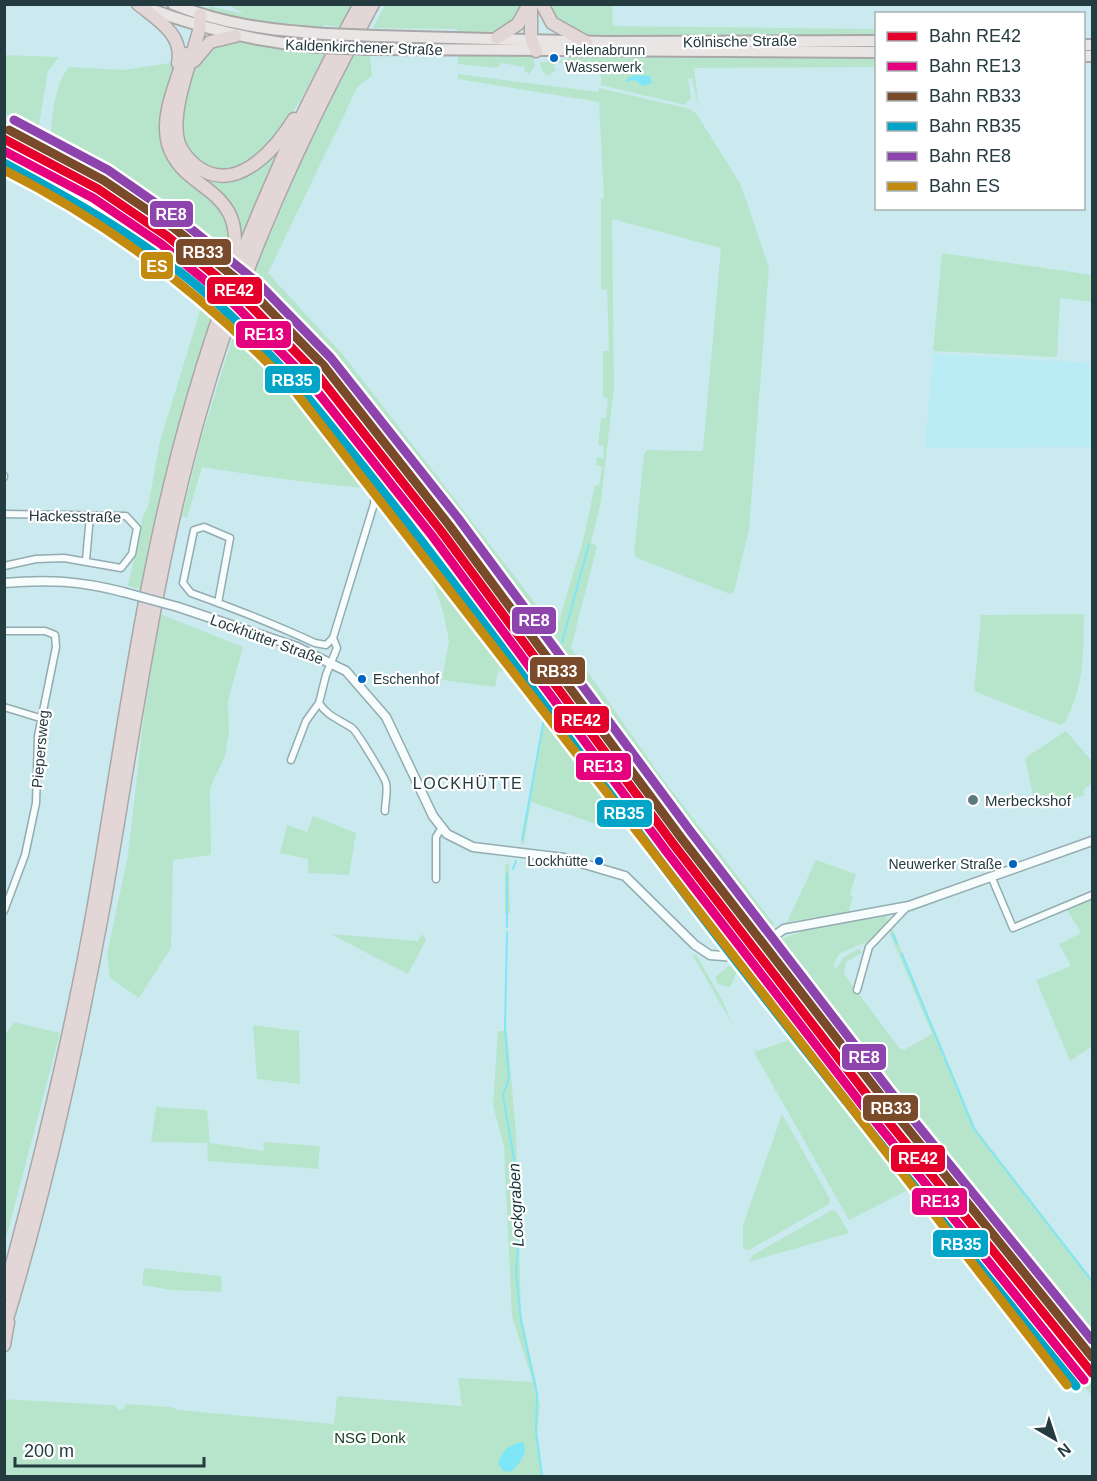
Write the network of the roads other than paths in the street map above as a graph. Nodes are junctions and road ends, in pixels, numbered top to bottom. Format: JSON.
{"nodes":[{"id":1,"x":139,"y":4,"type":"edge"},
{"id":2,"x":172,"y":4,"type":"edge"},
{"id":3,"x":360,"y":4,"type":"edge"},
{"id":4,"x":373,"y":4,"type":"edge"},
{"id":5,"x":530,"y":4,"type":"edge"},
{"id":6,"x":541,"y":4,"type":"edge"},
{"id":7,"x":198,"y":23,"type":"junction"},
{"id":8,"x":235,"y":36,"type":"junction"},
{"id":9,"x":497,"y":38,"type":"junction"},
{"id":10,"x":875,"y":41,"type":"edge"},
{"id":11,"x":535,"y":44,"type":"junction"},
{"id":12,"x":598,"y":46,"type":"junction"},
{"id":13,"x":875,"y":52,"type":"edge"},
{"id":14,"x":330,"y":60,"type":"junction"},
{"id":15,"x":190,"y":66,"type":"junction"},
{"id":16,"x":177,"y":80,"type":"junction"},
{"id":17,"x":216,"y":326,"type":"junction"},
{"id":18,"x":375,"y":487,"type":"dead end"},
{"id":19,"x":4,"y":514,"type":"edge"},
{"id":20,"x":90,"y":516,"type":"junction"},
{"id":21,"x":86,"y":560,"type":"junction"},
{"id":22,"x":4,"y":566,"type":"edge"},
{"id":23,"x":4,"y":583,"type":"edge"},
{"id":24,"x":218,"y":603,"type":"junction"},
{"id":25,"x":4,"y":631,"type":"edge"},
{"id":26,"x":333,"y":638,"type":"junction"},
{"id":27,"x":331,"y":662,"type":"junction"},
{"id":28,"x":319,"y":703,"type":"junction"},
{"id":29,"x":4,"y":707,"type":"edge"},
{"id":30,"x":40,"y":718,"type":"junction"},
{"id":31,"x":291,"y":760,"type":"dead end"},
{"id":32,"x":385,"y":811,"type":"dead end"},
{"id":33,"x":441,"y":829,"type":"junction"},
{"id":34,"x":1092,"y":841,"type":"edge"},
{"id":35,"x":991,"y":876,"type":"junction"},
{"id":36,"x":436,"y":879,"type":"dead end"},
{"id":37,"x":1092,"y":895,"type":"edge"},
{"id":38,"x":909,"y":906,"type":"junction"},
{"id":39,"x":4,"y":911,"type":"edge"},
{"id":40,"x":857,"y":990,"type":"dead end"},
{"id":41,"x":15,"y":1253,"type":"junction"},
{"id":42,"x":4,"y":1278,"type":"edge"},
{"id":43,"x":4,"y":1294,"type":"edge"},
{"id":44,"x":11,"y":1308,"type":"junction"},
{"id":45,"x":4,"y":1329,"type":"edge"},
{"id":46,"x":4,"y":1345,"type":"edge"}],
"edges":[{"from":1,"to":7,"type":"main road","name":"Kaldenkirchener Straße"},
{"from":1,"to":16,"type":"highway"},
{"from":2,"to":7,"type":"main road","name":"Kaldenkirchener Straße"},
{"from":3,"to":14,"type":"highway"},
{"from":4,"to":44,"type":"highway"},
{"from":5,"to":9,"type":"highway"},
{"from":5,"to":11,"type":"highway"},
{"from":6,"to":11,"type":"highway"},
{"from":6,"to":12,"type":"highway"},
{"from":7,"to":8,"type":"main road","name":"Kaldenkirchener Straße"},
{"from":7,"to":9,"type":"main road","name":"Kaldenkirchener Straße","bridge":true},
{"from":7,"to":15,"type":"highway"},
{"from":7,"to":16,"type":"highway"},
{"from":8,"to":11,"type":"main road","name":"Kaldenkirchener Straße","bridge":true},
{"from":8,"to":15,"type":"highway"},
{"from":9,"to":11,"type":"main road","name":"Kaldenkirchener Straße"},
{"from":10,"to":12,"type":"main road","name":"Kölnische Straße"},
{"from":11,"to":12,"type":"main road","name":"Kaldenkirchener Straße"},
{"from":12,"to":13,"type":"main road","name":"Kölnische Straße"},
{"from":14,"to":15,"type":"highway"},
{"from":14,"to":17,"type":"highway"},
{"from":16,"to":17,"type":"highway"},
{"from":17,"to":41,"type":"highway"},
{"from":18,"to":26,"type":"street"},
{"from":19,"to":20,"type":"street","name":"Hackesstraße"},
{"from":20,"to":21,"type":"street"},
{"from":20,"to":21,"type":"street","name":"Hackesstraße"},
{"from":21,"to":22,"type":"street"},
{"from":23,"to":27,"type":"street","name":"Lockhütter Straße","bridge":true},
{"from":24,"to":24,"type":"street"},
{"from":24,"to":26,"type":"street"},
{"from":25,"to":30,"type":"street","name":"Piepersweg"},
{"from":26,"to":27,"type":"street"},
{"from":27,"to":28,"type":"street"},
{"from":27,"to":33,"type":"street","name":"Lockhütter Straße"},
{"from":28,"to":31,"type":"street"},
{"from":28,"to":32,"type":"street"},
{"from":29,"to":30,"type":"street"},
{"from":30,"to":39,"type":"street","name":"Piepersweg"},
{"from":33,"to":36,"type":"street"},
{"from":33,"to":38,"type":"street"},
{"from":34,"to":35,"type":"street"},
{"from":35,"to":37,"type":"street"},
{"from":35,"to":38,"type":"street"},
{"from":38,"to":40,"type":"street"},
{"from":41,"to":42,"type":"highway"},
{"from":41,"to":43,"type":"highway"},
{"from":44,"to":45,"type":"highway"},
{"from":44,"to":46,"type":"highway"}]}
